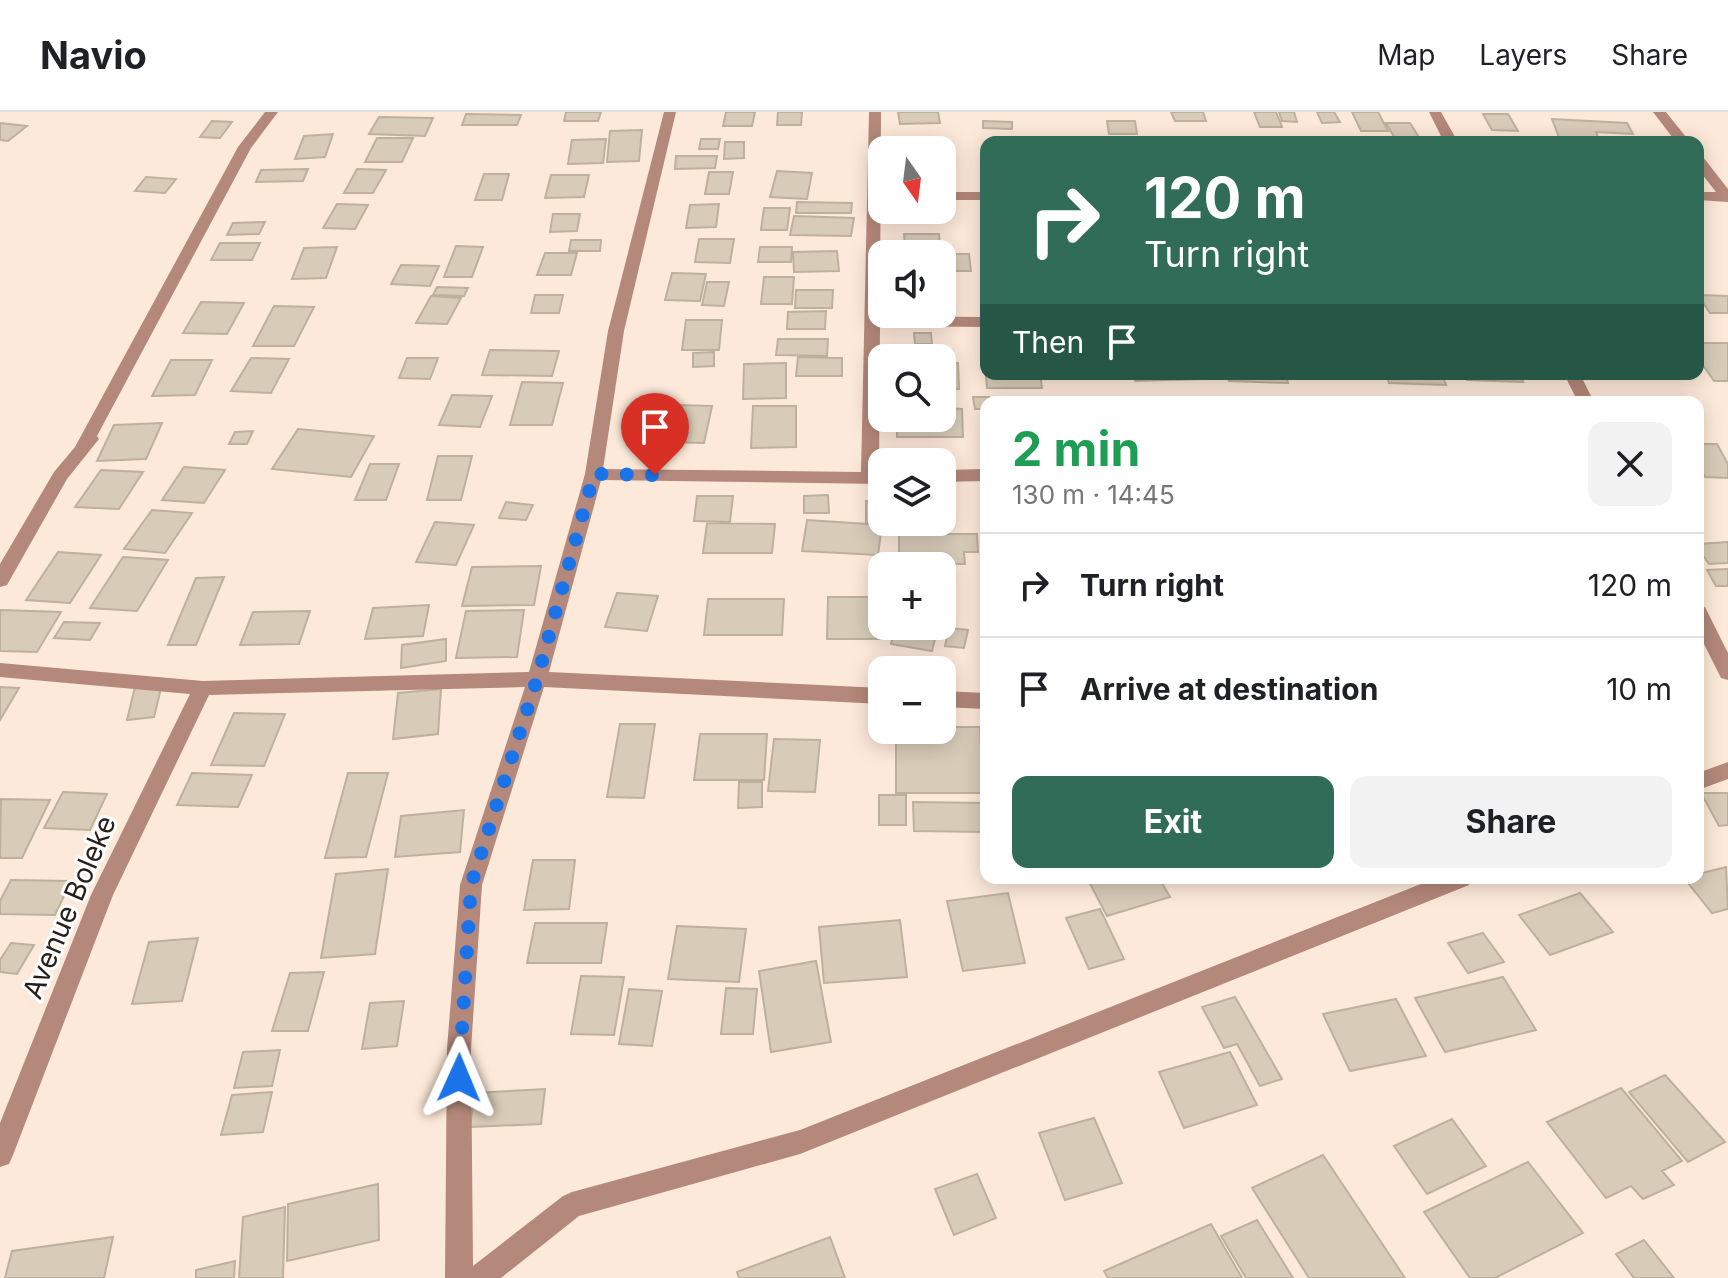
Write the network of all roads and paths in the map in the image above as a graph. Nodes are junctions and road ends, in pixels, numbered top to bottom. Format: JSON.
{"nodes":[{"id":1,"x":272,"y":112,"type":"edge"},
{"id":2,"x":670,"y":112,"type":"edge"},
{"id":3,"x":875,"y":112,"type":"edge"},
{"id":4,"x":1435,"y":112,"type":"edge"},
{"id":5,"x":1659,"y":112,"type":"edge"},
{"id":6,"x":876,"y":136,"type":"edge"},
{"id":7,"x":1448,"y":136,"type":"edge"},
{"id":8,"x":1678,"y":136,"type":"edge"},
{"id":9,"x":1704,"y":167,"type":"edge"},
{"id":10,"x":956,"y":196,"type":"edge"},
{"id":11,"x":980,"y":196,"type":"edge"},
{"id":12,"x":1704,"y":196,"type":"edge"},
{"id":13,"x":1727,"y":196,"type":"edge"},
{"id":14,"x":956,"y":322,"type":"edge"},
{"id":15,"x":980,"y":322,"type":"edge"},
{"id":16,"x":870,"y":328,"type":"edge"},
{"id":17,"x":114,"y":414,"type":"dead end"},
{"id":18,"x":83,"y":447,"type":"junction"},
{"id":19,"x":875,"y":448,"type":"edge"},
{"id":20,"x":594,"y":474,"type":"junction"},
{"id":21,"x":980,"y":475,"type":"edge"},
{"id":22,"x":956,"y":476,"type":"edge"},
{"id":23,"x":868,"y":478,"type":"edge"},
{"id":24,"x":0,"y":580,"type":"edge"},
{"id":25,"x":1704,"y":624,"type":"edge"},
{"id":26,"x":0,"y":670,"type":"edge"},
{"id":27,"x":1728,"y":673,"type":"edge"},
{"id":28,"x":537,"y":679,"type":"junction"},
{"id":29,"x":203,"y":688,"type":"junction"},
{"id":30,"x":868,"y":695,"type":"edge"},
{"id":31,"x":956,"y":700,"type":"edge"},
{"id":32,"x":980,"y":701,"type":"edge"},
{"id":33,"x":1728,"y":770,"type":"edge"},
{"id":34,"x":1704,"y":780,"type":"edge"},
{"id":35,"x":1446,"y":884,"type":"edge"},
{"id":36,"x":0,"y":1155,"type":"edge"},
{"id":37,"x":459,"y":1278,"type":"edge"},
{"id":38,"x":479,"y":1278,"type":"edge"}],
"edges":[{"from":1,"to":18,"type":"street"},
{"from":2,"to":20,"type":"street"},
{"from":3,"to":6,"type":"street"},
{"from":4,"to":7,"type":"street"},
{"from":5,"to":8,"type":"street"},
{"from":9,"to":13,"type":"street"},
{"from":10,"to":11,"type":"street"},
{"from":12,"to":13,"type":"street"},
{"from":14,"to":15,"type":"street"},
{"from":16,"to":19,"type":"street"},
{"from":17,"to":18,"type":"street"},
{"from":18,"to":24,"type":"street"},
{"from":20,"to":23,"type":"street"},
{"from":20,"to":28,"type":"street"},
{"from":21,"to":22,"type":"street"},
{"from":25,"to":27,"type":"street"},
{"from":26,"to":29,"type":"street"},
{"from":28,"to":29,"type":"street"},
{"from":28,"to":30,"type":"street"},
{"from":28,"to":37,"type":"street"},
{"from":29,"to":36,"type":"street","name":"Avenue Boleke"},
{"from":31,"to":32,"type":"street"},
{"from":33,"to":34,"type":"street"},
{"from":35,"to":38,"type":"street"}]}
